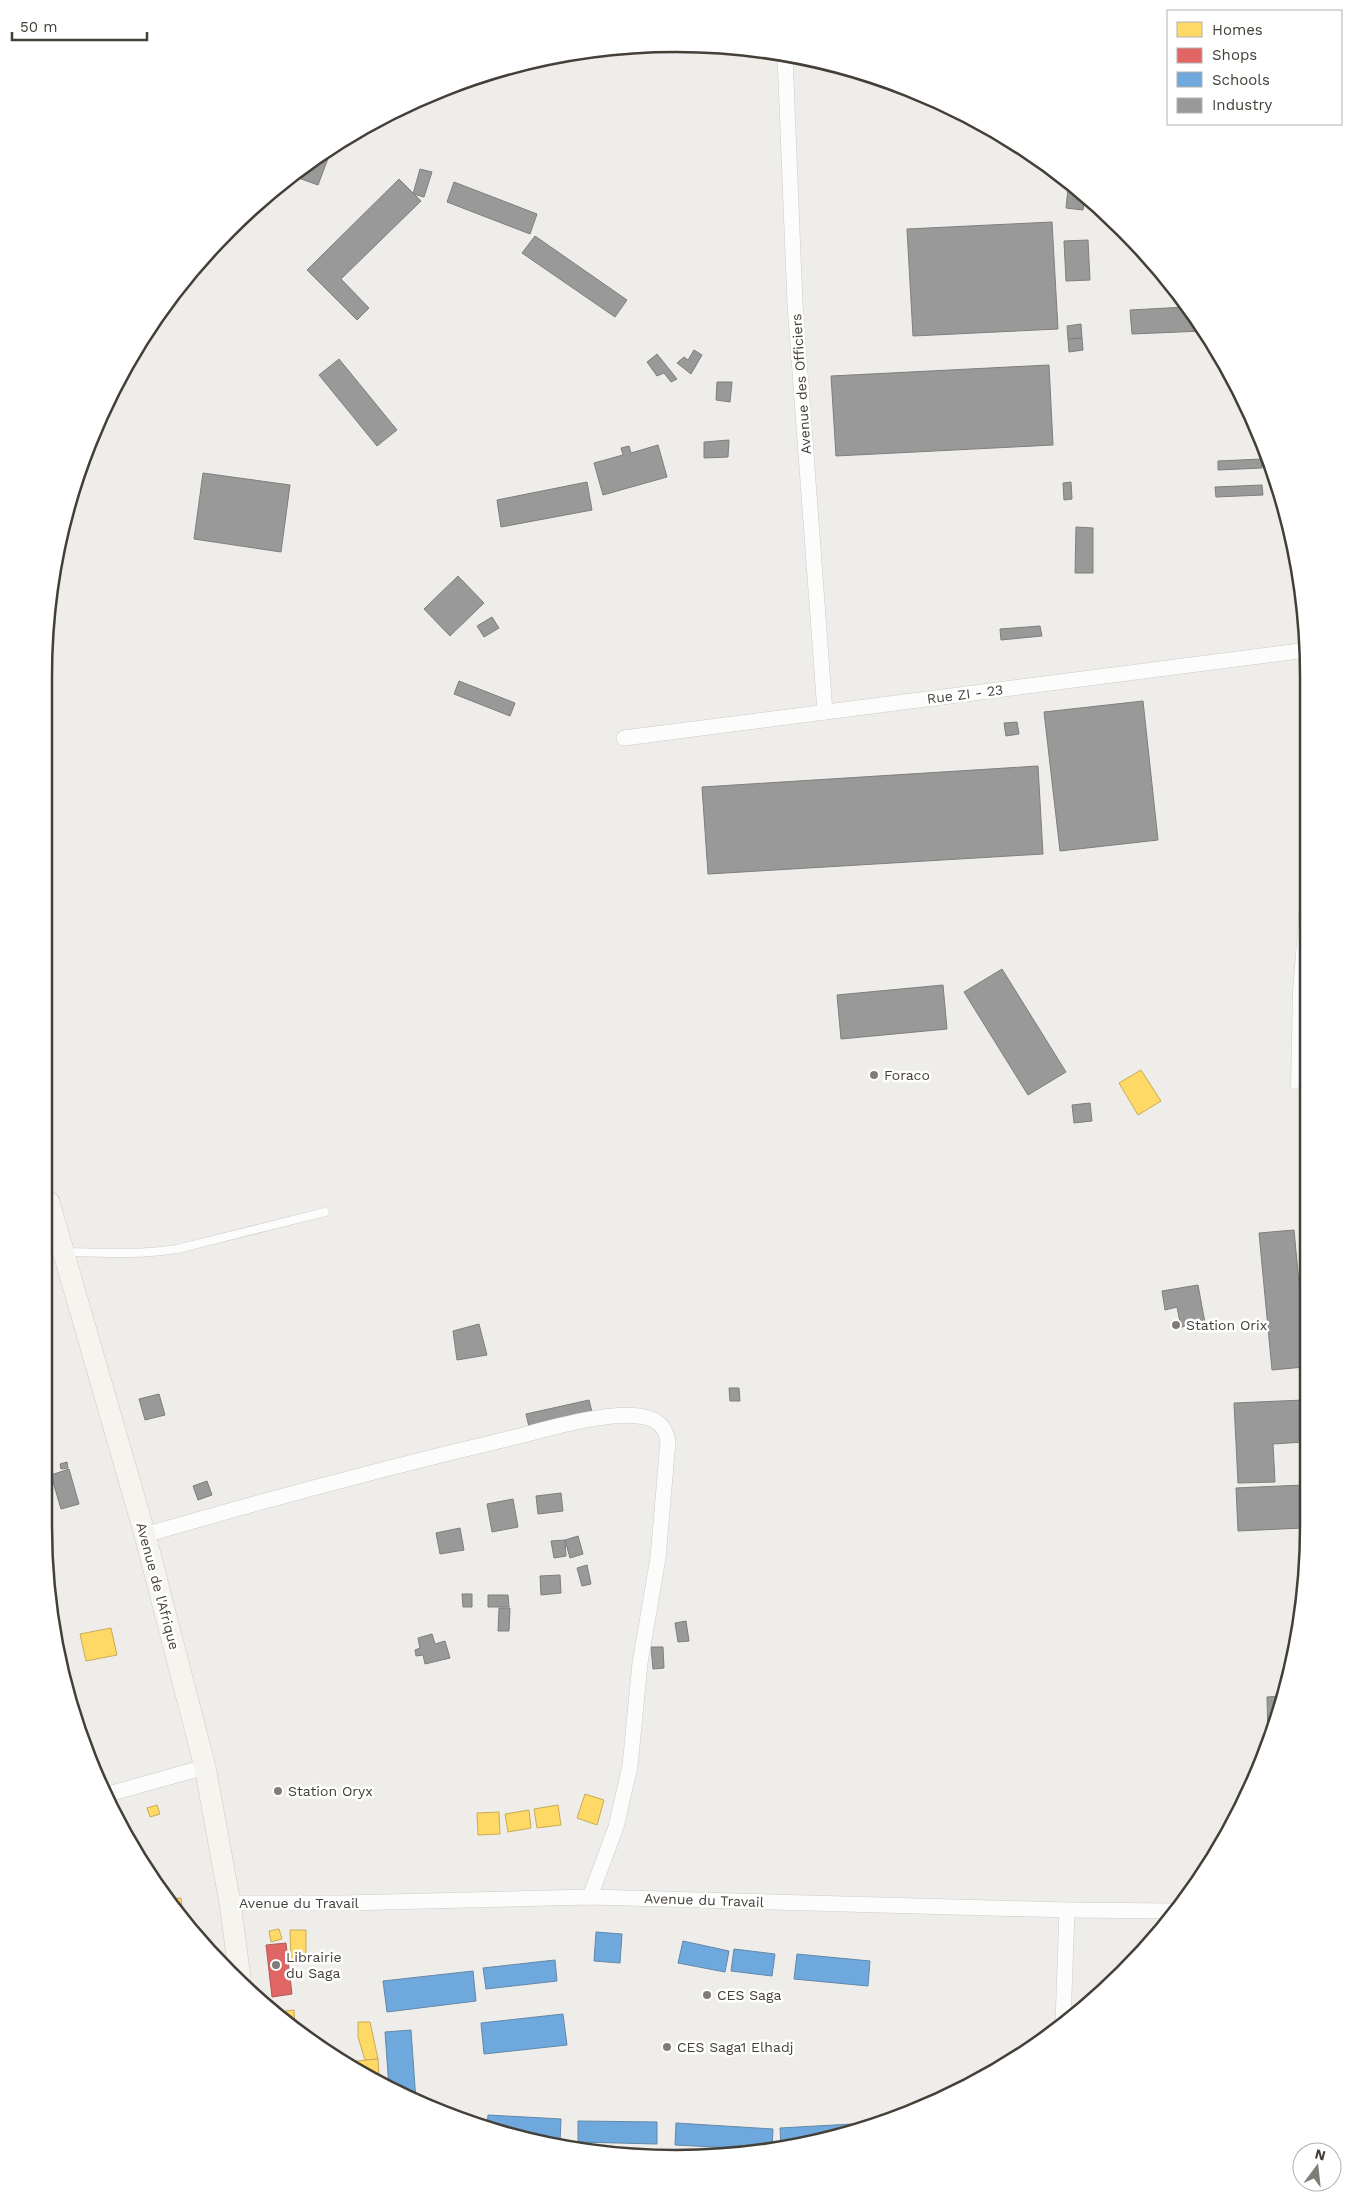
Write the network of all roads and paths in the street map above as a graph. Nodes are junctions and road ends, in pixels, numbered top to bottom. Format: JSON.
{"nodes":[{"id":1,"x":785,"y":62,"type":"edge"},
{"id":2,"x":1299,"y":651,"type":"edge"},
{"id":3,"x":825,"y":712,"type":"junction"},
{"id":4,"x":624,"y":738,"type":"dead end"},
{"id":5,"x":1300,"y":954,"type":"edge"},
{"id":6,"x":1295,"y":1085,"type":"dead end"},
{"id":7,"x":325,"y":1212,"type":"dead end"},
{"id":8,"x":53,"y":1215,"type":"edge"},
{"id":9,"x":64,"y":1252,"type":"junction"},
{"id":10,"x":145,"y":1535,"type":"junction"},
{"id":11,"x":205,"y":1767,"type":"junction"},
{"id":12,"x":113,"y":1793,"type":"edge"},
{"id":13,"x":590,"y":1897,"type":"junction"},
{"id":14,"x":230,"y":1903,"type":"junction"},
{"id":15,"x":1067,"y":1910,"type":"junction"},
{"id":16,"x":1167,"y":1911,"type":"edge"},
{"id":17,"x":239,"y":1971,"type":"edge"},
{"id":18,"x":1063,"y":2015,"type":"edge"}],
"edges":[{"from":1,"to":3,"type":"street","name":"Avenue des Officiers"},
{"from":2,"to":3,"type":"street","name":"Rue ZI - 23"},
{"from":3,"to":4,"type":"street","name":"Rue ZI - 23"},
{"from":5,"to":6,"type":"lane"},
{"from":7,"to":9,"type":"lane"},
{"from":8,"to":9,"type":"main road","name":"Avenue de l'Afrique"},
{"from":9,"to":10,"type":"main road","name":"Avenue de l'Afrique"},
{"from":10,"to":11,"type":"main road","name":"Avenue de l'Afrique"},
{"from":10,"to":13,"type":"street"},
{"from":11,"to":12,"type":"street"},
{"from":11,"to":14,"type":"main road","name":"Avenue de l'Afrique"},
{"from":13,"to":14,"type":"street","name":"Avenue du Travail"},
{"from":13,"to":15,"type":"street","name":"Avenue du Travail"},
{"from":14,"to":17,"type":"main road","name":"Avenue de l'Afrique"},
{"from":15,"to":16,"type":"street","name":"Avenue du Travail"},
{"from":15,"to":18,"type":"street"}]}
